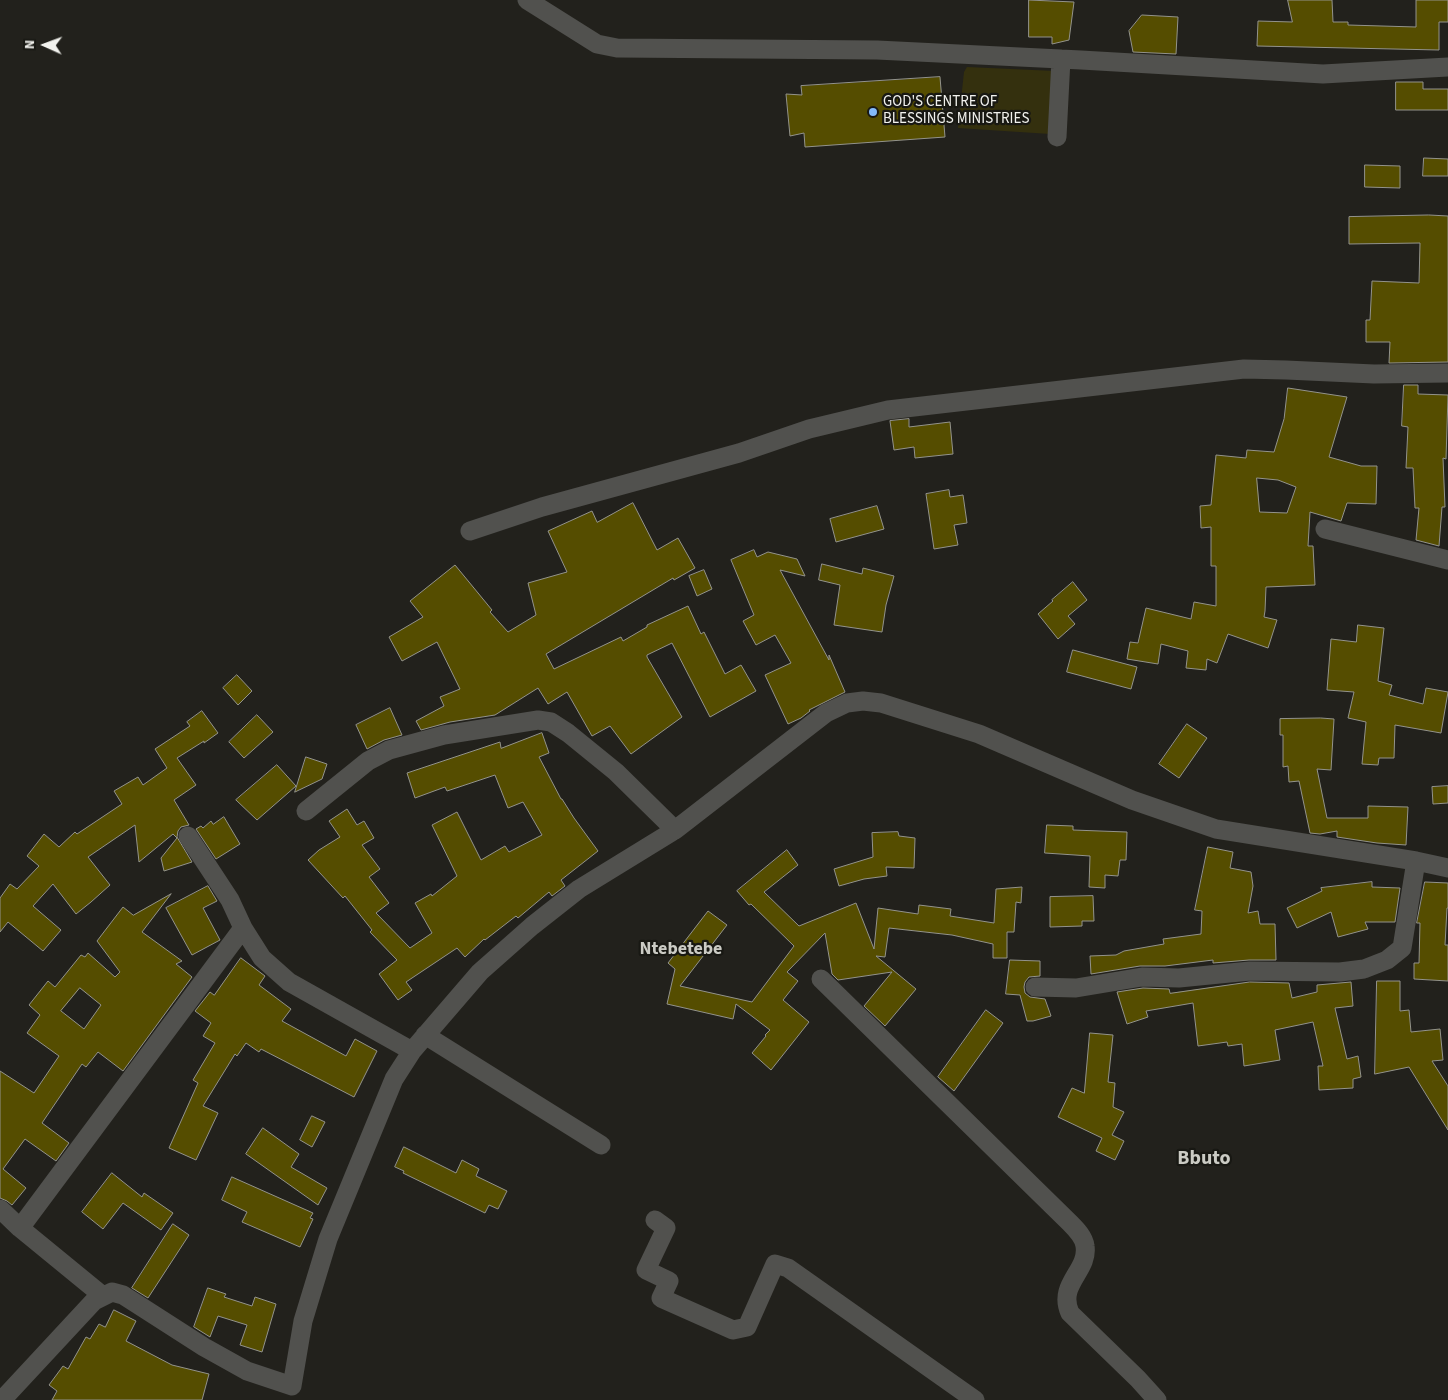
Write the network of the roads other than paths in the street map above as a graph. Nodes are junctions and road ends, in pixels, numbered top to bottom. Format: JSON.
{"nodes":[{"id":1,"x":527,"y":0,"type":"edge"},
{"id":2,"x":1061,"y":59,"type":"junction"},
{"id":3,"x":1448,"y":67,"type":"edge"},
{"id":4,"x":1057,"y":137,"type":"dead end"},
{"id":5,"x":1448,"y":373,"type":"edge"},
{"id":6,"x":1325,"y":529,"type":"dead end"},
{"id":7,"x":470,"y":531,"type":"dead end"},
{"id":8,"x":1448,"y":560,"type":"edge"},
{"id":9,"x":306,"y":811,"type":"dead end"},
{"id":10,"x":675,"y":830,"type":"junction"},
{"id":11,"x":188,"y":836,"type":"dead end"},
{"id":12,"x":1416,"y":861,"type":"junction"},
{"id":13,"x":1448,"y":868,"type":"edge"},
{"id":14,"x":242,"y":928,"type":"junction"},
{"id":15,"x":821,"y":979,"type":"dead end"},
{"id":16,"x":1035,"y":987,"type":"dead end"},
{"id":17,"x":424,"y":1035,"type":"junction"},
{"id":18,"x":412,"y":1051,"type":"junction"},
{"id":19,"x":601,"y":1145,"type":"dead end"},
{"id":20,"x":0,"y":1209,"type":"edge"},
{"id":21,"x":655,"y":1220,"type":"dead end"},
{"id":22,"x":20,"y":1228,"type":"junction"},
{"id":23,"x":103,"y":1296,"type":"junction"},
{"id":24,"x":291,"y":1393,"type":"edge"},
{"id":25,"x":2,"y":1400,"type":"edge"},
{"id":26,"x":975,"y":1400,"type":"edge"},
{"id":27,"x":1157,"y":1400,"type":"edge"}],
"edges":[{"from":1,"to":2,"type":"street"},
{"from":2,"to":3,"type":"street"},
{"from":2,"to":4,"type":"street"},
{"from":5,"to":7,"type":"street"},
{"from":6,"to":8,"type":"street"},
{"from":9,"to":10,"type":"street"},
{"from":10,"to":12,"type":"street"},
{"from":10,"to":17,"type":"street"},
{"from":11,"to":14,"type":"street"},
{"from":12,"to":13,"type":"street"},
{"from":12,"to":16,"type":"street"},
{"from":14,"to":18,"type":"street"},
{"from":14,"to":22,"type":"street"},
{"from":15,"to":27,"type":"street"},
{"from":17,"to":18,"type":"street"},
{"from":17,"to":19,"type":"street"},
{"from":18,"to":24,"type":"street"},
{"from":20,"to":22,"type":"street"},
{"from":21,"to":26,"type":"street"},
{"from":22,"to":23,"type":"street"},
{"from":23,"to":24,"type":"street"},
{"from":23,"to":25,"type":"street"}]}
